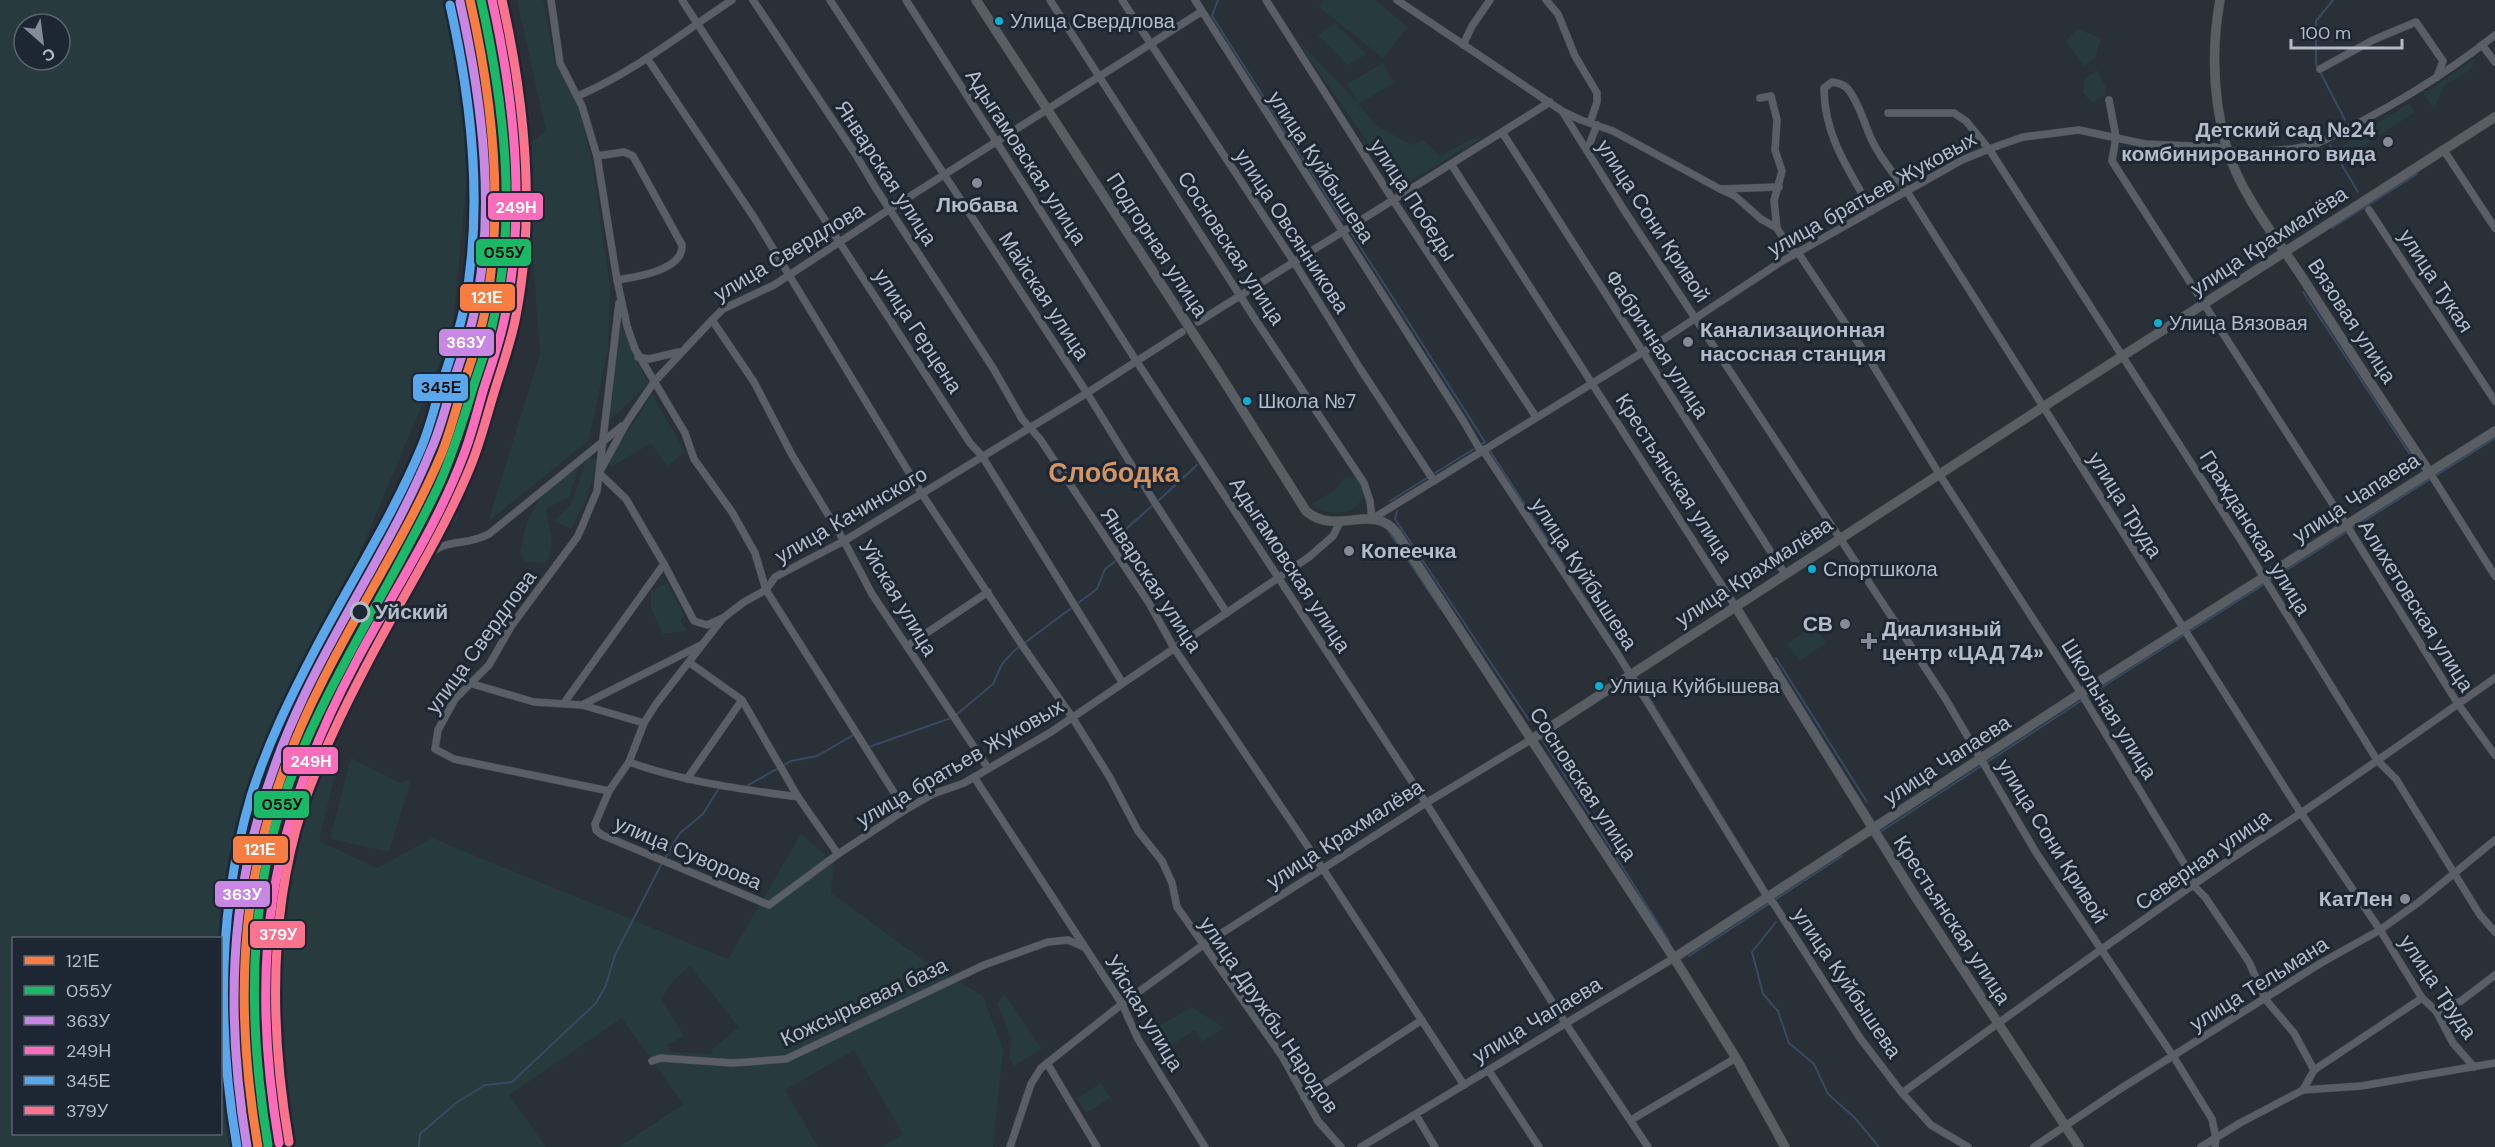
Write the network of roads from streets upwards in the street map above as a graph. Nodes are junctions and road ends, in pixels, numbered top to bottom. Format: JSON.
{"nodes":[{"id":1,"x":552,"y":0,"type":"edge"},
{"id":2,"x":682,"y":0,"type":"edge"},
{"id":3,"x":732,"y":0,"type":"edge"},
{"id":4,"x":753,"y":0,"type":"edge"},
{"id":5,"x":830,"y":0,"type":"edge"},
{"id":6,"x":906,"y":0,"type":"edge"},
{"id":7,"x":976,"y":0,"type":"edge"},
{"id":8,"x":1050,"y":0,"type":"edge"},
{"id":9,"x":1122,"y":0,"type":"edge"},
{"id":10,"x":1195,"y":0,"type":"edge"},
{"id":11,"x":1266,"y":0,"type":"edge"},
{"id":12,"x":1397,"y":0,"type":"edge"},
{"id":13,"x":1490,"y":0,"type":"edge"},
{"id":14,"x":1546,"y":0,"type":"edge"},
{"id":15,"x":2220,"y":0,"type":"edge"},
{"id":16,"x":1201,"y":12,"type":"junction"},
{"id":17,"x":696,"y":23,"type":"junction"},
{"id":18,"x":2495,"y":35,"type":"edge"},
{"id":19,"x":1463,"y":45,"type":"junction"},
{"id":20,"x":2482,"y":45,"type":"junction"},
{"id":21,"x":1151,"y":46,"type":"junction"},
{"id":22,"x":647,"y":58,"type":"junction"},
{"id":23,"x":2443,"y":61,"type":"junction"},
{"id":24,"x":2461,"y":62,"type":"junction"},
{"id":25,"x":2495,"y":62,"type":"edge"},
{"id":26,"x":2320,"y":69,"type":"dead end"},
{"id":27,"x":1099,"y":77,"type":"junction"},
{"id":28,"x":2437,"y":77,"type":"junction"},
{"id":29,"x":578,"y":96,"type":"junction"},
{"id":30,"x":1760,"y":98,"type":"dead end"},
{"id":31,"x":2109,"y":100,"type":"dead end"},
{"id":32,"x":1550,"y":102,"type":"junction"},
{"id":33,"x":1047,"y":109,"type":"junction"},
{"id":34,"x":1562,"y":111,"type":"junction"},
{"id":35,"x":1888,"y":112,"type":"dead end"},
{"id":36,"x":2495,"y":117,"type":"edge"},
{"id":37,"x":1594,"y":124,"type":"junction"},
{"id":38,"x":1502,"y":132,"type":"junction"},
{"id":39,"x":2116,"y":137,"type":"junction"},
{"id":40,"x":996,"y":141,"type":"junction"},
{"id":41,"x":1989,"y":149,"type":"junction"},
{"id":42,"x":2443,"y":149,"type":"junction"},
{"id":43,"x":1587,"y":150,"type":"junction"},
{"id":44,"x":2228,"y":150,"type":"junction"},
{"id":45,"x":597,"y":156,"type":"junction"},
{"id":46,"x":1451,"y":164,"type":"junction"},
{"id":47,"x":944,"y":175,"type":"junction"},
{"id":48,"x":1779,"y":187,"type":"junction"},
{"id":49,"x":1720,"y":189,"type":"junction"},
{"id":50,"x":1906,"y":190,"type":"junction"},
{"id":51,"x":1393,"y":200,"type":"junction"},
{"id":52,"x":890,"y":209,"type":"junction"},
{"id":53,"x":2369,"y":210,"type":"dead end"},
{"id":54,"x":1872,"y":211,"type":"junction"},
{"id":55,"x":1777,"y":228,"type":"junction"},
{"id":56,"x":2495,"y":228,"type":"edge"},
{"id":57,"x":1343,"y":231,"type":"junction"},
{"id":58,"x":840,"y":242,"type":"junction"},
{"id":59,"x":1810,"y":247,"type":"junction"},
{"id":60,"x":1789,"y":248,"type":"junction"},
{"id":61,"x":2285,"y":251,"type":"junction"},
{"id":62,"x":1798,"y":254,"type":"junction"},
{"id":63,"x":1294,"y":262,"type":"junction"},
{"id":64,"x":787,"y":275,"type":"junction"},
{"id":65,"x":617,"y":280,"type":"junction"},
{"id":66,"x":1240,"y":296,"type":"junction"},
{"id":67,"x":2203,"y":305,"type":"junction"},
{"id":68,"x":1696,"y":317,"type":"junction"},
{"id":69,"x":712,"y":320,"type":"junction"},
{"id":70,"x":1198,"y":322,"type":"dead end"},
{"id":71,"x":1182,"y":332,"type":"dead end"},
{"id":72,"x":683,"y":351,"type":"junction"},
{"id":73,"x":1642,"y":351,"type":"junction"},
{"id":74,"x":2123,"y":356,"type":"junction"},
{"id":75,"x":638,"y":357,"type":"junction"},
{"id":76,"x":1137,"y":362,"type":"junction"},
{"id":77,"x":654,"y":382,"type":"junction"},
{"id":78,"x":1591,"y":383,"type":"junction"},
{"id":79,"x":1088,"y":393,"type":"junction"},
{"id":80,"x":2495,"y":401,"type":"edge"},
{"id":81,"x":2043,"y":406,"type":"junction"},
{"id":82,"x":1536,"y":417,"type":"junction"},
{"id":83,"x":627,"y":422,"type":"junction"},
{"id":84,"x":1030,"y":427,"type":"junction"},
{"id":85,"x":2495,"y":430,"type":"edge"},
{"id":86,"x":603,"y":442,"type":"junction"},
{"id":87,"x":1483,"y":450,"type":"junction"},
{"id":88,"x":982,"y":456,"type":"junction"},
{"id":89,"x":599,"y":473,"type":"junction"},
{"id":90,"x":2430,"y":473,"type":"junction"},
{"id":91,"x":1939,"y":474,"type":"junction"},
{"id":92,"x":1434,"y":481,"type":"junction"},
{"id":93,"x":922,"y":494,"type":"junction"},
{"id":94,"x":1372,"y":519,"type":"junction"},
{"id":95,"x":1340,"y":522,"type":"junction"},
{"id":96,"x":2346,"y":525,"type":"junction"},
{"id":97,"x":1839,"y":539,"type":"junction"},
{"id":98,"x":844,"y":541,"type":"junction"},
{"id":99,"x":664,"y":564,"type":"junction"},
{"id":100,"x":1785,"y":574,"type":"junction"},
{"id":101,"x":2495,"y":576,"type":"edge"},
{"id":102,"x":1278,"y":577,"type":"junction"},
{"id":103,"x":2264,"y":579,"type":"junction"},
{"id":104,"x":766,"y":590,"type":"junction"},
{"id":105,"x":383,"y":592,"type":"dead end"},
{"id":106,"x":988,"y":592,"type":"junction"},
{"id":107,"x":1736,"y":606,"type":"junction"},
{"id":108,"x":1227,"y":613,"type":"junction"},
{"id":109,"x":723,"y":618,"type":"junction"},
{"id":110,"x":2184,"y":629,"type":"junction"},
{"id":111,"x":703,"y":644,"type":"junction"},
{"id":112,"x":907,"y":646,"type":"junction"},
{"id":113,"x":1174,"y":648,"type":"junction"},
{"id":114,"x":690,"y":663,"type":"junction"},
{"id":115,"x":1629,"y":674,"type":"junction"},
{"id":116,"x":2495,"y":678,"type":"edge"},
{"id":117,"x":1122,"y":682,"type":"junction"},
{"id":118,"x":470,"y":683,"type":"junction"},
{"id":119,"x":2081,"y":693,"type":"junction"},
{"id":120,"x":742,"y":700,"type":"junction"},
{"id":121,"x":564,"y":703,"type":"junction"},
{"id":122,"x":2458,"y":704,"type":"junction"},
{"id":123,"x":582,"y":705,"type":"junction"},
{"id":124,"x":1072,"y":717,"type":"junction"},
{"id":125,"x":644,"y":723,"type":"junction"},
{"id":126,"x":1532,"y":739,"type":"junction"},
{"id":127,"x":435,"y":748,"type":"joint"},
{"id":128,"x":2495,"y":755,"type":"edge"},
{"id":129,"x":1981,"y":758,"type":"junction"},
{"id":130,"x":2378,"y":760,"type":"junction"},
{"id":131,"x":629,"y":762,"type":"junction"},
{"id":132,"x":988,"y":768,"type":"junction"},
{"id":133,"x":974,"y":777,"type":"junction"},
{"id":134,"x":687,"y":779,"type":"junction"},
{"id":135,"x":609,"y":791,"type":"junction"},
{"id":136,"x":798,"y":797,"type":"junction"},
{"id":137,"x":1426,"y":803,"type":"junction"},
{"id":138,"x":905,"y":810,"type":"junction"},
{"id":139,"x":2301,"y":813,"type":"junction"},
{"id":140,"x":596,"y":830,"type":"joint"},
{"id":141,"x":1873,"y":830,"type":"junction"},
{"id":142,"x":2495,"y":840,"type":"edge"},
{"id":143,"x":838,"y":854,"type":"junction"},
{"id":144,"x":1323,"y":869,"type":"junction"},
{"id":145,"x":2454,"y":872,"type":"junction"},
{"id":146,"x":2194,"y":886,"type":"junction"},
{"id":147,"x":1768,"y":898,"type":"junction"},
{"id":148,"x":769,"y":905,"type":"joint"},
{"id":149,"x":2380,"y":930,"type":"junction"},
{"id":150,"x":2495,"y":932,"type":"edge"},
{"id":151,"x":1203,"y":945,"type":"junction"},
{"id":152,"x":1084,"y":947,"type":"junction"},
{"id":153,"x":2102,"y":951,"type":"junction"},
{"id":154,"x":1674,"y":958,"type":"junction"},
{"id":155,"x":2495,"y":975,"type":"edge"},
{"id":156,"x":2422,"y":998,"type":"junction"},
{"id":157,"x":2266,"y":1000,"type":"junction"},
{"id":158,"x":1122,"y":1004,"type":"junction"},
{"id":159,"x":2436,"y":1011,"type":"junction"},
{"id":160,"x":1422,"y":1020,"type":"junction"},
{"id":161,"x":1566,"y":1024,"type":"junction"},
{"id":162,"x":1998,"y":1024,"type":"junction"},
{"id":163,"x":2174,"y":1056,"type":"junction"},
{"id":164,"x":1736,"y":1058,"type":"junction"},
{"id":165,"x":652,"y":1061,"type":"dead end"},
{"id":166,"x":2495,"y":1063,"type":"edge"},
{"id":167,"x":1044,"y":1066,"type":"junction"},
{"id":168,"x":2474,"y":1067,"type":"junction"},
{"id":169,"x":2314,"y":1070,"type":"junction"},
{"id":170,"x":1489,"y":1071,"type":"junction"},
{"id":171,"x":1914,"y":1084,"type":"junction"},
{"id":172,"x":1464,"y":1085,"type":"junction"},
{"id":173,"x":2303,"y":1090,"type":"junction"},
{"id":174,"x":1902,"y":1093,"type":"junction"},
{"id":175,"x":1304,"y":1097,"type":"junction"},
{"id":176,"x":1909,"y":1101,"type":"junction"},
{"id":177,"x":1416,"y":1115,"type":"junction"},
{"id":178,"x":1631,"y":1120,"type":"junction"},
{"id":179,"x":2065,"y":1126,"type":"junction"},
{"id":180,"x":2216,"y":1138,"type":"junction"},
{"id":181,"x":1010,"y":1147,"type":"edge"},
{"id":182,"x":1097,"y":1147,"type":"edge"},
{"id":183,"x":1205,"y":1147,"type":"edge"},
{"id":184,"x":1341,"y":1147,"type":"edge"},
{"id":185,"x":1361,"y":1147,"type":"edge"},
{"id":186,"x":1435,"y":1147,"type":"edge"},
{"id":187,"x":1539,"y":1147,"type":"edge"},
{"id":188,"x":1648,"y":1147,"type":"edge"},
{"id":189,"x":1785,"y":1147,"type":"edge"},
{"id":190,"x":1968,"y":1147,"type":"edge"},
{"id":191,"x":2034,"y":1147,"type":"edge"},
{"id":192,"x":2079,"y":1147,"type":"edge"},
{"id":193,"x":2201,"y":1147,"type":"edge"},
{"id":194,"x":2215,"y":1147,"type":"edge"}],
"edges":[{"from":1,"to":29,"type":"street"},
{"from":2,"to":17,"type":"street","name":"улица Герцена"},
{"from":3,"to":17,"type":"street"},
{"from":4,"to":52,"type":"street","name":"Январская улица"},
{"from":5,"to":47,"type":"street","name":"Майская улица"},
{"from":6,"to":40,"type":"street","name":"Адыгамовская улица"},
{"from":7,"to":33,"type":"street","name":"Подгорная улица"},
{"from":8,"to":27,"type":"street","name":"Сосновская улица"},
{"from":9,"to":21,"type":"street","name":"улица Овсянникова"},
{"from":10,"to":16,"type":"street","name":"улица Куйбышева"},
{"from":11,"to":51,"type":"street","name":"улица Победы"},
{"from":12,"to":19,"type":"street"},
{"from":13,"to":19,"type":"street"},
{"from":14,"to":37,"type":"street"},
{"from":15,"to":44,"type":"street","name":"Вязовая улица"},
{"from":16,"to":21,"type":"street","name":"улица Свердлова"},
{"from":16,"to":57,"type":"street","name":"улица Куйбышева"},
{"from":17,"to":22,"type":"street"},
{"from":17,"to":58,"type":"street","name":"улица Герцена"},
{"from":18,"to":20,"type":"street","name":"улица братьев Жуковых"},
{"from":19,"to":32,"type":"street"},
{"from":20,"to":24,"type":"street","name":"улица братьев Жуковых"},
{"from":20,"to":25,"type":"street"},
{"from":21,"to":27,"type":"street","name":"улица Свердлова"},
{"from":21,"to":63,"type":"street","name":"улица Овсянникова"},
{"from":22,"to":29,"type":"street"},
{"from":22,"to":64,"type":"street","name":"улица Дружбы Народов"},
{"from":23,"to":24,"type":"street"},
{"from":23,"to":26,"type":"street"},
{"from":23,"to":28,"type":"street"},
{"from":24,"to":28,"type":"street","name":"улица братьев Жуковых"},
{"from":27,"to":33,"type":"street","name":"улица Свердлова"},
{"from":27,"to":66,"type":"street","name":"Сосновская улица"},
{"from":28,"to":44,"type":"street","name":"улица братьев Жуковых"},
{"from":29,"to":45,"type":"street"},
{"from":30,"to":48,"type":"street","name":"Школьная улица"},
{"from":31,"to":39,"type":"street","name":"Алихетовская улица"},
{"from":32,"to":34,"type":"street"},
{"from":32,"to":38,"type":"street"},
{"from":33,"to":40,"type":"street","name":"улица Свердлова"},
{"from":33,"to":95,"type":"street","name":"Подгорная улица"},
{"from":34,"to":37,"type":"street","name":"Школьная улица"},
{"from":34,"to":43,"type":"street","name":"улица Сони Кривой"},
{"from":35,"to":41,"type":"street","name":"Гражданская улица"},
{"from":36,"to":42,"type":"street","name":"улица Крахмалёва"},
{"from":37,"to":43,"type":"street"},
{"from":37,"to":49,"type":"street","name":"Школьная улица"},
{"from":38,"to":46,"type":"street"},
{"from":38,"to":73,"type":"street","name":"Фабричная улица"},
{"from":39,"to":41,"type":"street","name":"улица братьев Жуковых"},
{"from":39,"to":44,"type":"street","name":"улица братьев Жуковых"},
{"from":39,"to":67,"type":"street","name":"Алихетовская улица"},
{"from":40,"to":47,"type":"street","name":"улица Свердлова"},
{"from":40,"to":76,"type":"street","name":"Адыгамовская улица"},
{"from":41,"to":50,"type":"street","name":"улица братьев Жуковых"},
{"from":41,"to":74,"type":"street","name":"Гражданская улица"},
{"from":42,"to":56,"type":"street"},
{"from":42,"to":61,"type":"street","name":"улица Крахмалёва"},
{"from":43,"to":68,"type":"street","name":"улица Сони Кривой"},
{"from":44,"to":61,"type":"street","name":"Вязовая улица"},
{"from":45,"to":65,"type":"street"},
{"from":45,"to":65,"type":"street"},
{"from":46,"to":51,"type":"street"},
{"from":46,"to":78,"type":"street","name":"Крестьянская улица"},
{"from":47,"to":52,"type":"street","name":"улица Свердлова"},
{"from":47,"to":79,"type":"street","name":"Майская улица"},
{"from":48,"to":49,"type":"street"},
{"from":48,"to":55,"type":"street","name":"Школьная улица"},
{"from":49,"to":55,"type":"street","name":"Школьная улица"},
{"from":50,"to":54,"type":"street","name":"улица братьев Жуковых"},
{"from":50,"to":54,"type":"street","name":"улица Труда"},
{"from":50,"to":81,"type":"street","name":"улица Труда"},
{"from":51,"to":57,"type":"street"},
{"from":51,"to":82,"type":"street","name":"улица Победы"},
{"from":52,"to":58,"type":"street","name":"улица Свердлова"},
{"from":52,"to":84,"type":"street","name":"Январская улица"},
{"from":53,"to":80,"type":"street","name":"улица Тукая"},
{"from":54,"to":59,"type":"street","name":"улица братьев Жуковых"},
{"from":55,"to":60,"type":"street","name":"Школьная улица"},
{"from":57,"to":63,"type":"street"},
{"from":57,"to":87,"type":"street","name":"улица Куйбышева"},
{"from":58,"to":64,"type":"street","name":"улица Свердлова"},
{"from":58,"to":88,"type":"street","name":"улица Герцена"},
{"from":59,"to":60,"type":"street"},
{"from":59,"to":62,"type":"street","name":"улица братьев Жуковых"},
{"from":60,"to":62,"type":"street","name":"Школьная улица"},
{"from":61,"to":67,"type":"street","name":"улица Крахмалёва"},
{"from":61,"to":90,"type":"street","name":"Вязовая улица"},
{"from":62,"to":68,"type":"street","name":"улица братьев Жуковых"},
{"from":62,"to":91,"type":"street","name":"Школьная улица"},
{"from":63,"to":66,"type":"street"},
{"from":63,"to":92,"type":"street","name":"улица Овсянникова"},
{"from":64,"to":69,"type":"street","name":"улица Свердлова"},
{"from":64,"to":93,"type":"street","name":"улица Дружбы Народов"},
{"from":65,"to":75,"type":"street"},
{"from":65,"to":86,"type":"street"},
{"from":66,"to":70,"type":"street"},
{"from":66,"to":94,"type":"street","name":"Сосновская улица"},
{"from":67,"to":74,"type":"street","name":"улица Крахмалёва"},
{"from":67,"to":96,"type":"street","name":"Алихетовская улица"},
{"from":68,"to":73,"type":"street","name":"улица братьев Жуковых"},
{"from":68,"to":97,"type":"street","name":"улица Сони Кривой"},
{"from":69,"to":72,"type":"street","name":"улица Свердлова"},
{"from":69,"to":98,"type":"street","name":"Уйская улица"},
{"from":71,"to":76,"type":"street","name":"улица Качинского"},
{"from":72,"to":75,"type":"street"},
{"from":72,"to":77,"type":"street","name":"улица Свердлова"},
{"from":73,"to":78,"type":"street","name":"улица братьев Жуковых"},
{"from":73,"to":100,"type":"street","name":"Фабричная улица"},
{"from":74,"to":81,"type":"street","name":"улица Крахмалёва"},
{"from":74,"to":103,"type":"street","name":"Гражданская улица"},
{"from":75,"to":77,"type":"street"},
{"from":76,"to":79,"type":"street","name":"улица Качинского"},
{"from":76,"to":102,"type":"street","name":"Адыгамовская улица"},
{"from":77,"to":83,"type":"street","name":"улица Свердлова"},
{"from":77,"to":104,"type":"street"},
{"from":78,"to":82,"type":"street","name":"улица братьев Жуковых"},
{"from":78,"to":107,"type":"street","name":"Крестьянская улица"},
{"from":79,"to":84,"type":"street","name":"улица Качинского"},
{"from":79,"to":108,"type":"street","name":"Майская улица"},
{"from":81,"to":91,"type":"street","name":"улица Крахмалёва"},
{"from":81,"to":110,"type":"street","name":"улица Труда"},
{"from":82,"to":87,"type":"street","name":"улица братьев Жуковых"},
{"from":83,"to":86,"type":"street"},
{"from":83,"to":89,"type":"street","name":"улица Свердлова"},
{"from":84,"to":88,"type":"street","name":"улица Качинского"},
{"from":84,"to":113,"type":"street","name":"Январская улица"},
{"from":85,"to":90,"type":"street","name":"улица Чапаева"},
{"from":86,"to":89,"type":"street"},
{"from":86,"to":105,"type":"street"},
{"from":87,"to":92,"type":"street","name":"улица братьев Жуковых"},
{"from":87,"to":115,"type":"street","name":"улица Куйбышева"},
{"from":88,"to":93,"type":"street","name":"улица Качинского"},
{"from":88,"to":117,"type":"street","name":"улица Герцена"},
{"from":89,"to":99,"type":"street"},
{"from":89,"to":118,"type":"street","name":"улица Свердлова"},
{"from":90,"to":96,"type":"street","name":"улица Чапаева"},
{"from":90,"to":101,"type":"street","name":"Вязовая улица"},
{"from":91,"to":97,"type":"street","name":"улица Крахмалёва"},
{"from":91,"to":119,"type":"street","name":"Школьная улица"},
{"from":92,"to":94,"type":"street","name":"улица братьев Жуковых"},
{"from":93,"to":98,"type":"street","name":"улица Качинского"},
{"from":93,"to":106,"type":"street","name":"улица Дружбы Народов"},
{"from":94,"to":95,"type":"street"},
{"from":94,"to":126,"type":"street","name":"Сосновская улица"},
{"from":95,"to":102,"type":"street","name":"улица братьев Жуковых"},
{"from":96,"to":103,"type":"street","name":"улица Чапаева"},
{"from":96,"to":122,"type":"street","name":"Алихетовская улица"},
{"from":97,"to":100,"type":"street","name":"улица Крахмалёва"},
{"from":97,"to":129,"type":"street","name":"улица Сони Кривой"},
{"from":98,"to":104,"type":"street","name":"улица Качинского"},
{"from":98,"to":112,"type":"street","name":"Уйская улица"},
{"from":99,"to":109,"type":"street"},
{"from":99,"to":121,"type":"street"},
{"from":100,"to":107,"type":"street","name":"улица Крахмалёва"},
{"from":102,"to":108,"type":"street","name":"улица братьев Жуковых"},
{"from":102,"to":137,"type":"street","name":"Адыгамовская улица"},
{"from":103,"to":110,"type":"street","name":"улица Чапаева"},
{"from":103,"to":130,"type":"street","name":"Гражданская улица"},
{"from":104,"to":109,"type":"street","name":"улица Качинского"},
{"from":104,"to":138,"type":"street"},
{"from":106,"to":112,"type":"street"},
{"from":106,"to":124,"type":"street","name":"улица Дружбы Народов"},
{"from":107,"to":115,"type":"street","name":"улица Крахмалёва"},
{"from":107,"to":141,"type":"street","name":"Крестьянская улица"},
{"from":108,"to":113,"type":"street","name":"улица братьев Жуковых"},
{"from":109,"to":111,"type":"street","name":"улица Качинского"},
{"from":110,"to":119,"type":"street","name":"улица Чапаева"},
{"from":110,"to":139,"type":"street","name":"улица Труда"},
{"from":111,"to":114,"type":"street","name":"улица Качинского"},
{"from":111,"to":123,"type":"street"},
{"from":112,"to":132,"type":"street","name":"Уйская улица"},
{"from":113,"to":117,"type":"street","name":"улица братьев Жуковых"},
{"from":113,"to":144,"type":"street","name":"Январская улица"},
{"from":114,"to":120,"type":"street"},
{"from":114,"to":125,"type":"street","name":"улица Качинского"},
{"from":115,"to":126,"type":"street","name":"улица Крахмалёва"},
{"from":115,"to":147,"type":"street","name":"улица Куйбышева"},
{"from":116,"to":122,"type":"street","name":"Северная улица"},
{"from":117,"to":124,"type":"street","name":"улица братьев Жуковых"},
{"from":118,"to":121,"type":"street"},
{"from":118,"to":127,"type":"street","name":"улица Свердлова"},
{"from":119,"to":129,"type":"street","name":"улица Чапаева"},
{"from":119,"to":146,"type":"street","name":"Школьная улица"},
{"from":120,"to":134,"type":"street"},
{"from":120,"to":136,"type":"street"},
{"from":121,"to":123,"type":"street"},
{"from":122,"to":128,"type":"street","name":"Алихетовская улица"},
{"from":122,"to":130,"type":"street","name":"Северная улица"},
{"from":123,"to":125,"type":"street"},
{"from":124,"to":132,"type":"street","name":"улица братьев Жуковых"},
{"from":124,"to":151,"type":"street","name":"улица Дружбы Народов"},
{"from":125,"to":131,"type":"street","name":"улица Качинского"},
{"from":126,"to":137,"type":"street","name":"улица Крахмалёва"},
{"from":126,"to":154,"type":"street","name":"Сосновская улица"},
{"from":127,"to":135,"type":"street","name":"улица Суворова"},
{"from":129,"to":141,"type":"street","name":"улица Чапаева"},
{"from":129,"to":153,"type":"street","name":"улица Сони Кривой"},
{"from":130,"to":139,"type":"street","name":"Северная улица"},
{"from":130,"to":145,"type":"street","name":"Гражданская улица"},
{"from":131,"to":134,"type":"street"},
{"from":131,"to":135,"type":"street","name":"улица Качинского"},
{"from":132,"to":133,"type":"street","name":"улица братьев Жуковых"},
{"from":133,"to":138,"type":"street","name":"улица братьев Жуковых"},
{"from":133,"to":152,"type":"street","name":"Уйская улица"},
{"from":134,"to":136,"type":"street"},
{"from":135,"to":140,"type":"street","name":"улица Качинского"},
{"from":136,"to":143,"type":"street"},
{"from":137,"to":144,"type":"street","name":"улица Крахмалёва"},
{"from":137,"to":161,"type":"street","name":"Адыгамовская улица"},
{"from":138,"to":143,"type":"street","name":"улица братьев Жуковых"},
{"from":139,"to":146,"type":"street","name":"Северная улица"},
{"from":139,"to":149,"type":"street","name":"улица Труда"},
{"from":140,"to":148,"type":"street","name":"улица Суворова"},
{"from":141,"to":147,"type":"street","name":"улица Чапаева"},
{"from":141,"to":162,"type":"street","name":"Крестьянская улица"},
{"from":142,"to":145,"type":"street","name":"улица Тельмана"},
{"from":143,"to":148,"type":"street","name":"улица братьев Жуковых"},
{"from":144,"to":151,"type":"street","name":"улица Крахмалёва"},
{"from":144,"to":160,"type":"street","name":"Январская улица"},
{"from":145,"to":149,"type":"street","name":"улица Тельмана"},
{"from":145,"to":150,"type":"street","name":"Гражданская улица"},
{"from":146,"to":153,"type":"street","name":"Северная улица"},
{"from":146,"to":157,"type":"street","name":"Школьная улица"},
{"from":147,"to":154,"type":"street","name":"улица Чапаева"},
{"from":147,"to":174,"type":"street","name":"улица Куйбышева"},
{"from":149,"to":156,"type":"street","name":"улица Труда"},
{"from":149,"to":157,"type":"street","name":"улица Тельмана"},
{"from":151,"to":158,"type":"street","name":"улица Крахмалёва"},
{"from":151,"to":175,"type":"street","name":"улица Дружбы Народов"},
{"from":152,"to":158,"type":"street","name":"Уйская улица"},
{"from":152,"to":165,"type":"street","name":"Кожсырьевая база"},
{"from":153,"to":162,"type":"street","name":"Северная улица"},
{"from":153,"to":163,"type":"street","name":"улица Сони Кривой"},
{"from":154,"to":161,"type":"street","name":"улица Чапаева"},
{"from":154,"to":164,"type":"street","name":"Сосновская улица"},
{"from":155,"to":159,"type":"street"},
{"from":156,"to":159,"type":"street","name":"улица Труда"},
{"from":156,"to":169,"type":"street"},
{"from":157,"to":163,"type":"street","name":"улица Тельмана"},
{"from":157,"to":169,"type":"street","name":"Школьная улица"},
{"from":158,"to":167,"type":"street","name":"улица Крахмалёва"},
{"from":158,"to":183,"type":"street","name":"Уйская улица"},
{"from":159,"to":168,"type":"street","name":"улица Труда"},
{"from":160,"to":172,"type":"street","name":"Январская улица"},
{"from":160,"to":175,"type":"street"},
{"from":161,"to":170,"type":"street","name":"улица Чапаева"},
{"from":161,"to":178,"type":"street","name":"Адыгамовская улица"},
{"from":162,"to":171,"type":"street","name":"Северная улица"},
{"from":162,"to":179,"type":"street","name":"Крестьянская улица"},
{"from":163,"to":179,"type":"street","name":"улица Тельмана"},
{"from":163,"to":180,"type":"street","name":"улица Сони Кривой"},
{"from":164,"to":178,"type":"street"},
{"from":164,"to":189,"type":"street","name":"Сосновская улица"},
{"from":166,"to":168,"type":"street"},
{"from":167,"to":181,"type":"street"},
{"from":167,"to":182,"type":"street"},
{"from":168,"to":173,"type":"street"},
{"from":169,"to":173,"type":"street"},
{"from":170,"to":172,"type":"street","name":"улица Чапаева"},
{"from":170,"to":187,"type":"street"},
{"from":171,"to":174,"type":"street","name":"Северная улица"},
{"from":171,"to":176,"type":"street"},
{"from":172,"to":177,"type":"street","name":"улица Чапаева"},
{"from":173,"to":180,"type":"street"},
{"from":174,"to":176,"type":"street","name":"улица Куйбышева"},
{"from":175,"to":184,"type":"street","name":"улица Дружбы Народов"},
{"from":176,"to":190,"type":"street","name":"улица Куйбышева"},
{"from":177,"to":185,"type":"street","name":"улица Чапаева"},
{"from":177,"to":186,"type":"street"},
{"from":178,"to":188,"type":"street","name":"Адыгамовская улица"},
{"from":179,"to":191,"type":"street","name":"улица Тельмана"},
{"from":179,"to":192,"type":"street","name":"Крестьянская улица"},
{"from":180,"to":193,"type":"street"},
{"from":180,"to":194,"type":"street"}]}
